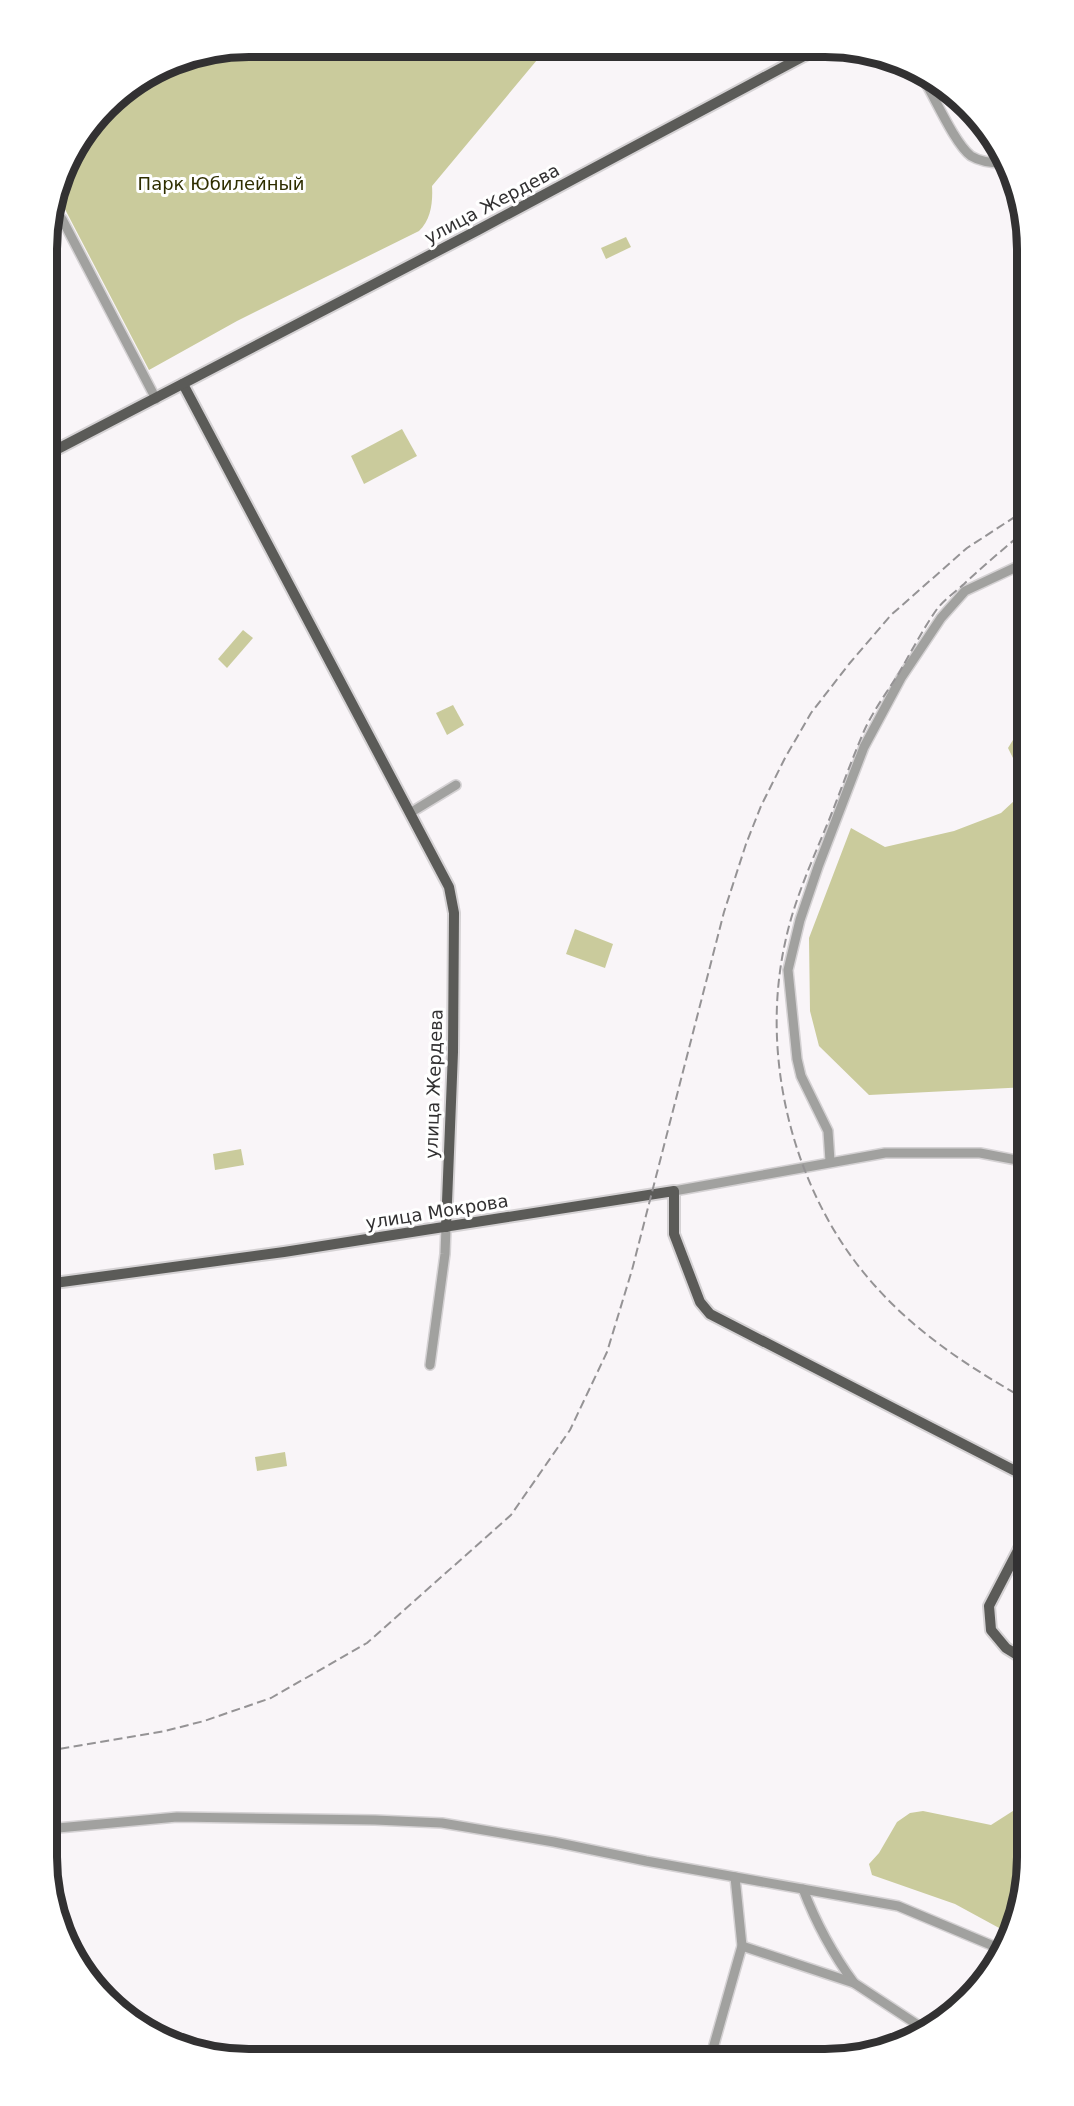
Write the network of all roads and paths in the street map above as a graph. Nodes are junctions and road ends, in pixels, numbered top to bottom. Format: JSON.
{"nodes":[{"id":1,"x":801,"y":57,"type":"edge"},
{"id":2,"x":928,"y":87,"type":"edge"},
{"id":3,"x":996,"y":163,"type":"edge"},
{"id":4,"x":60,"y":220,"type":"edge"},
{"id":5,"x":183,"y":384,"type":"junction"},
{"id":6,"x":156,"y":399,"type":"junction"},
{"id":7,"x":57,"y":449,"type":"edge"},
{"id":8,"x":1017,"y":567,"type":"edge"},
{"id":9,"x":456,"y":785,"type":"dead end"},
{"id":10,"x":410,"y":813,"type":"junction"},
{"id":11,"x":1017,"y":1159,"type":"edge"},
{"id":12,"x":830,"y":1161,"type":"junction"},
{"id":13,"x":674,"y":1191,"type":"junction"},
{"id":14,"x":446,"y":1227,"type":"junction"},
{"id":15,"x":57,"y":1283,"type":"edge"},
{"id":16,"x":429,"y":1365,"type":"dead end"},
{"id":17,"x":1017,"y":1472,"type":"edge"},
{"id":18,"x":1017,"y":1552,"type":"edge"},
{"id":19,"x":1017,"y":1654,"type":"edge"},
{"id":20,"x":57,"y":1828,"type":"edge"},
{"id":21,"x":735,"y":1877,"type":"junction"},
{"id":22,"x":803,"y":1888,"type":"junction"},
{"id":23,"x":742,"y":1946,"type":"junction"},
{"id":24,"x":994,"y":1946,"type":"edge"},
{"id":25,"x":854,"y":1983,"type":"junction"},
{"id":26,"x":918,"y":2025,"type":"edge"},
{"id":27,"x":713,"y":2049,"type":"edge"}],
"edges":[{"from":1,"to":5,"type":"main road","name":"улица Жердева"},
{"from":2,"to":3,"type":"street"},
{"from":4,"to":6,"type":"street"},
{"from":5,"to":6,"type":"main road","name":"улица Жердева"},
{"from":5,"to":10,"type":"main road","name":"улица Жердева"},
{"from":6,"to":7,"type":"main road","name":"улица Жердева"},
{"from":8,"to":12,"type":"street"},
{"from":9,"to":10,"type":"street"},
{"from":10,"to":14,"type":"main road","name":"улица Жердева"},
{"from":11,"to":12,"type":"street","name":"улица Мокрова"},
{"from":12,"to":13,"type":"street","name":"улица Мокрова"},
{"from":13,"to":14,"type":"main road","name":"улица Мокрова"},
{"from":13,"to":17,"type":"main road"},
{"from":14,"to":15,"type":"main road","name":"улица Мокрова"},
{"from":14,"to":16,"type":"street","name":"улица Жердева"},
{"from":18,"to":19,"type":"main road"},
{"from":20,"to":21,"type":"street"},
{"from":21,"to":22,"type":"street"},
{"from":21,"to":23,"type":"street"},
{"from":22,"to":24,"type":"street"},
{"from":22,"to":25,"type":"street"},
{"from":23,"to":25,"type":"street"},
{"from":23,"to":27,"type":"street"},
{"from":25,"to":26,"type":"street"}]}
